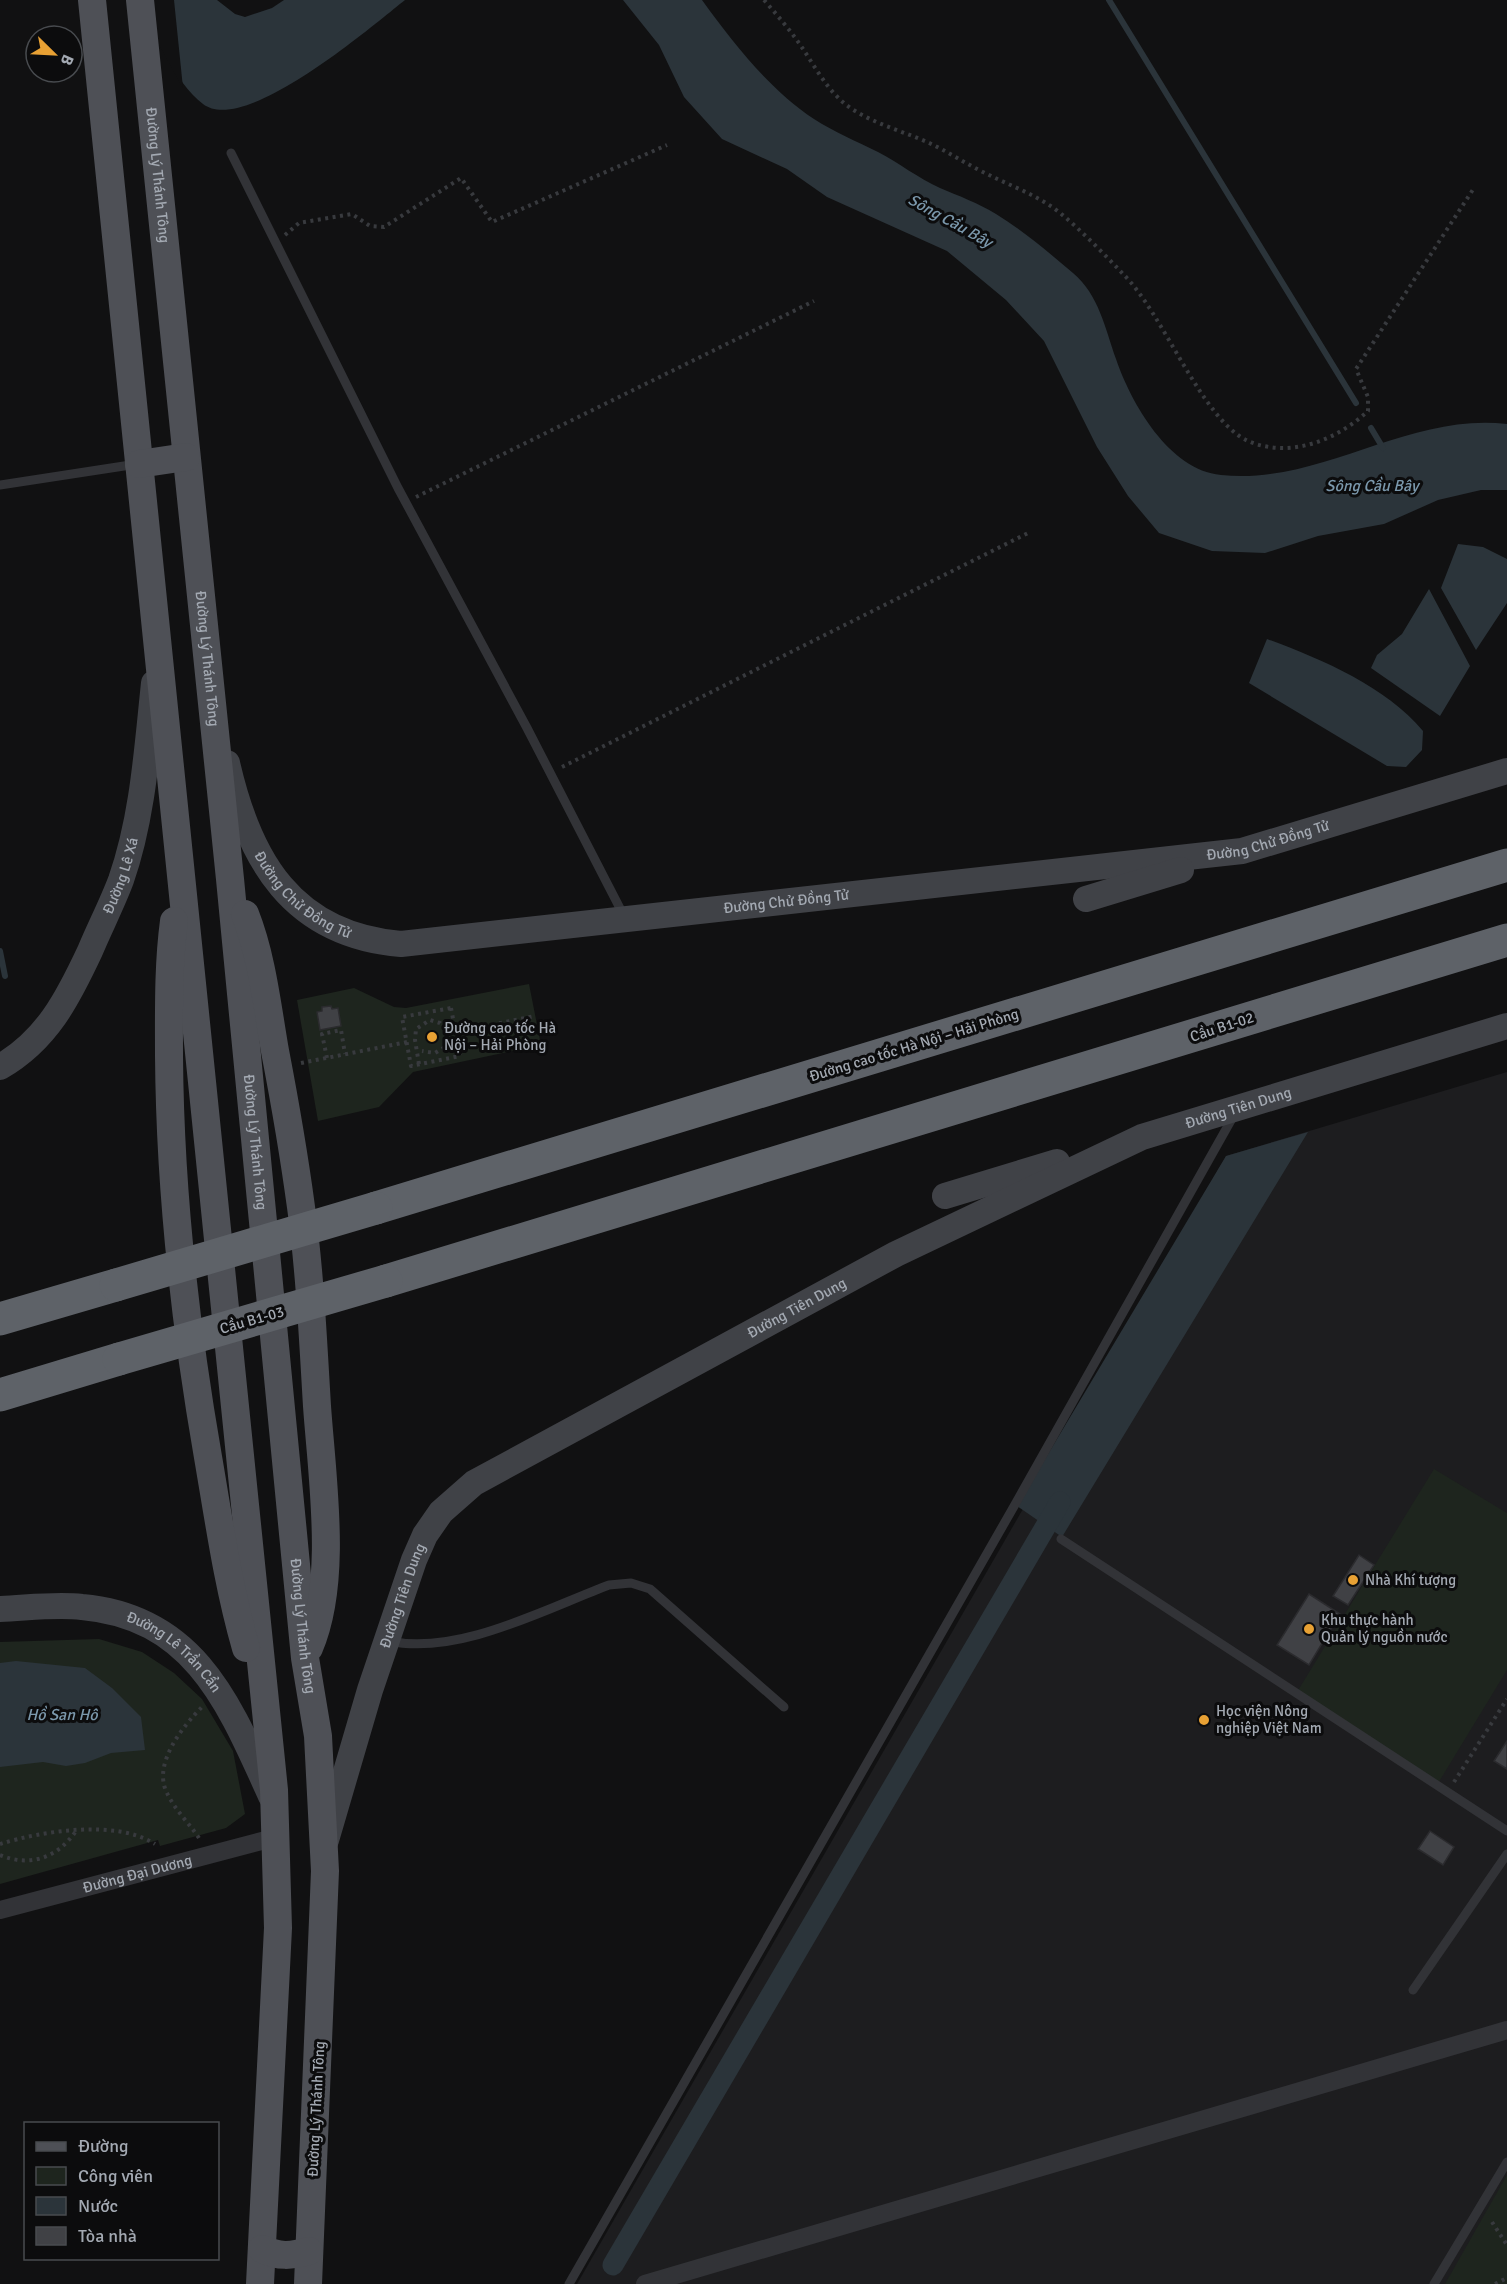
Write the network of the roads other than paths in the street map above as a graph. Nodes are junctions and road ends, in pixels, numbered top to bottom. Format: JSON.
{"nodes":[{"id":1,"x":92,"y":0,"type":"edge"},
{"id":2,"x":140,"y":0,"type":"edge"},
{"id":3,"x":231,"y":153,"type":"dead end"},
{"id":4,"x":186,"y":457,"type":"junction"},
{"id":5,"x":139,"y":464,"type":"junction"},
{"id":6,"x":0,"y":485,"type":"edge"},
{"id":7,"x":158,"y":647,"type":"junction"},
{"id":8,"x":211,"y":692,"type":"junction"},
{"id":9,"x":1507,"y":771,"type":"edge"},
{"id":10,"x":1242,"y":851,"type":"junction"},
{"id":11,"x":1507,"y":865,"type":"edge"},
{"id":12,"x":230,"y":879,"type":"junction"},
{"id":13,"x":182,"y":880,"type":"junction"},
{"id":14,"x":1086,"y":899,"type":"dead end"},
{"id":15,"x":626,"y":920,"type":"junction"},
{"id":16,"x":1507,"y":940,"type":"edge"},
{"id":17,"x":1507,"y":1026,"type":"edge"},
{"id":18,"x":0,"y":1066,"type":"edge"},
{"id":19,"x":1238,"y":1107,"type":"junction"},
{"id":20,"x":1142,"y":1137,"type":"junction"},
{"id":21,"x":945,"y":1196,"type":"dead end"},
{"id":22,"x":386,"y":1281,"type":"joint"},
{"id":23,"x":0,"y":1320,"type":"edge"},
{"id":24,"x":0,"y":1395,"type":"edge"},
{"id":25,"x":1061,"y":1539,"type":"dead end"},
{"id":26,"x":0,"y":1609,"type":"edge"},
{"id":27,"x":386,"y":1640,"type":"junction"},
{"id":28,"x":305,"y":1658,"type":"junction"},
{"id":29,"x":266,"y":1698,"type":"junction"},
{"id":30,"x":784,"y":1707,"type":"dead end"},
{"id":31,"x":275,"y":1804,"type":"junction"},
{"id":32,"x":1507,"y":1830,"type":"edge"},
{"id":33,"x":277,"y":1837,"type":"junction"},
{"id":34,"x":324,"y":1846,"type":"junction"},
{"id":35,"x":1507,"y":1854,"type":"edge"},
{"id":36,"x":0,"y":1910,"type":"edge"},
{"id":37,"x":1413,"y":1990,"type":"dead end"},
{"id":38,"x":1507,"y":2030,"type":"edge"},
{"id":39,"x":1507,"y":2162,"type":"edge"},
{"id":40,"x":262,"y":2249,"type":"junction"},
{"id":41,"x":309,"y":2251,"type":"junction"},
{"id":42,"x":260,"y":2284,"type":"edge"},
{"id":43,"x":308,"y":2284,"type":"edge"},
{"id":44,"x":568,"y":2284,"type":"edge"},
{"id":45,"x":645,"y":2284,"type":"edge"},
{"id":46,"x":1434,"y":2284,"type":"edge"}],
"edges":[{"from":1,"to":5,"type":"main road"},
{"from":2,"to":4,"type":"main road","name":"Đường Lý Thánh Tông"},
{"from":3,"to":15,"type":"lane"},
{"from":4,"to":5,"type":"main road"},
{"from":4,"to":8,"type":"main road","name":"Đường Lý Thánh Tông"},
{"from":5,"to":6,"type":"lane"},
{"from":5,"to":7,"type":"main road"},
{"from":7,"to":13,"type":"main road"},
{"from":7,"to":18,"type":"main road","name":"Đường Lê Xá"},
{"from":8,"to":12,"type":"main road","name":"Đường Lý Thánh Tông"},
{"from":8,"to":15,"type":"main road","name":"Đường Chử Đồng Tử"},
{"from":9,"to":10,"type":"main road","name":"Đường Chử Đồng Tử"},
{"from":10,"to":14,"type":"main road"},
{"from":10,"to":15,"type":"main road","name":"Đường Chử Đồng Tử"},
{"from":11,"to":23,"type":"highway","name":"Đường cao tốc Hà Nội – Hải Phòng","bridge":true},
{"from":12,"to":28,"type":"main road","name":"Đường Lý Thánh Tông"},
{"from":12,"to":28,"type":"main road"},
{"from":13,"to":29,"type":"main road"},
{"from":13,"to":29,"type":"main road"},
{"from":16,"to":22,"type":"highway","name":"Cầu B1-02"},
{"from":17,"to":19,"type":"main road","name":"Đường Tiên Dung"},
{"from":19,"to":20,"type":"main road","name":"Đường Tiên Dung"},
{"from":19,"to":44,"type":"lane"},
{"from":20,"to":21,"type":"main road"},
{"from":20,"to":27,"type":"main road","name":"Đường Tiên Dung"},
{"from":22,"to":24,"type":"highway","name":"Cầu B1-03","bridge":true},
{"from":25,"to":32,"type":"lane"},
{"from":26,"to":31,"type":"main road","name":"Đường Lê Trần Cẩn"},
{"from":27,"to":30,"type":"lane"},
{"from":27,"to":34,"type":"main road","name":"Đường Tiên Dung"},
{"from":28,"to":34,"type":"main road","name":"Đường Lý Thánh Tông"},
{"from":29,"to":31,"type":"main road"},
{"from":31,"to":33,"type":"main road"},
{"from":33,"to":36,"type":"street","name":"Đường Đại Dương"},
{"from":33,"to":40,"type":"main road"},
{"from":34,"to":41,"type":"main road","name":"Đường Lý Thánh Tông"},
{"from":35,"to":37,"type":"lane"},
{"from":38,"to":45,"type":"street"},
{"from":39,"to":46,"type":"lane"},
{"from":40,"to":41,"type":"main road"},
{"from":40,"to":42,"type":"main road"},
{"from":41,"to":43,"type":"main road","name":"Đường Lý Thánh Tông"}]}
